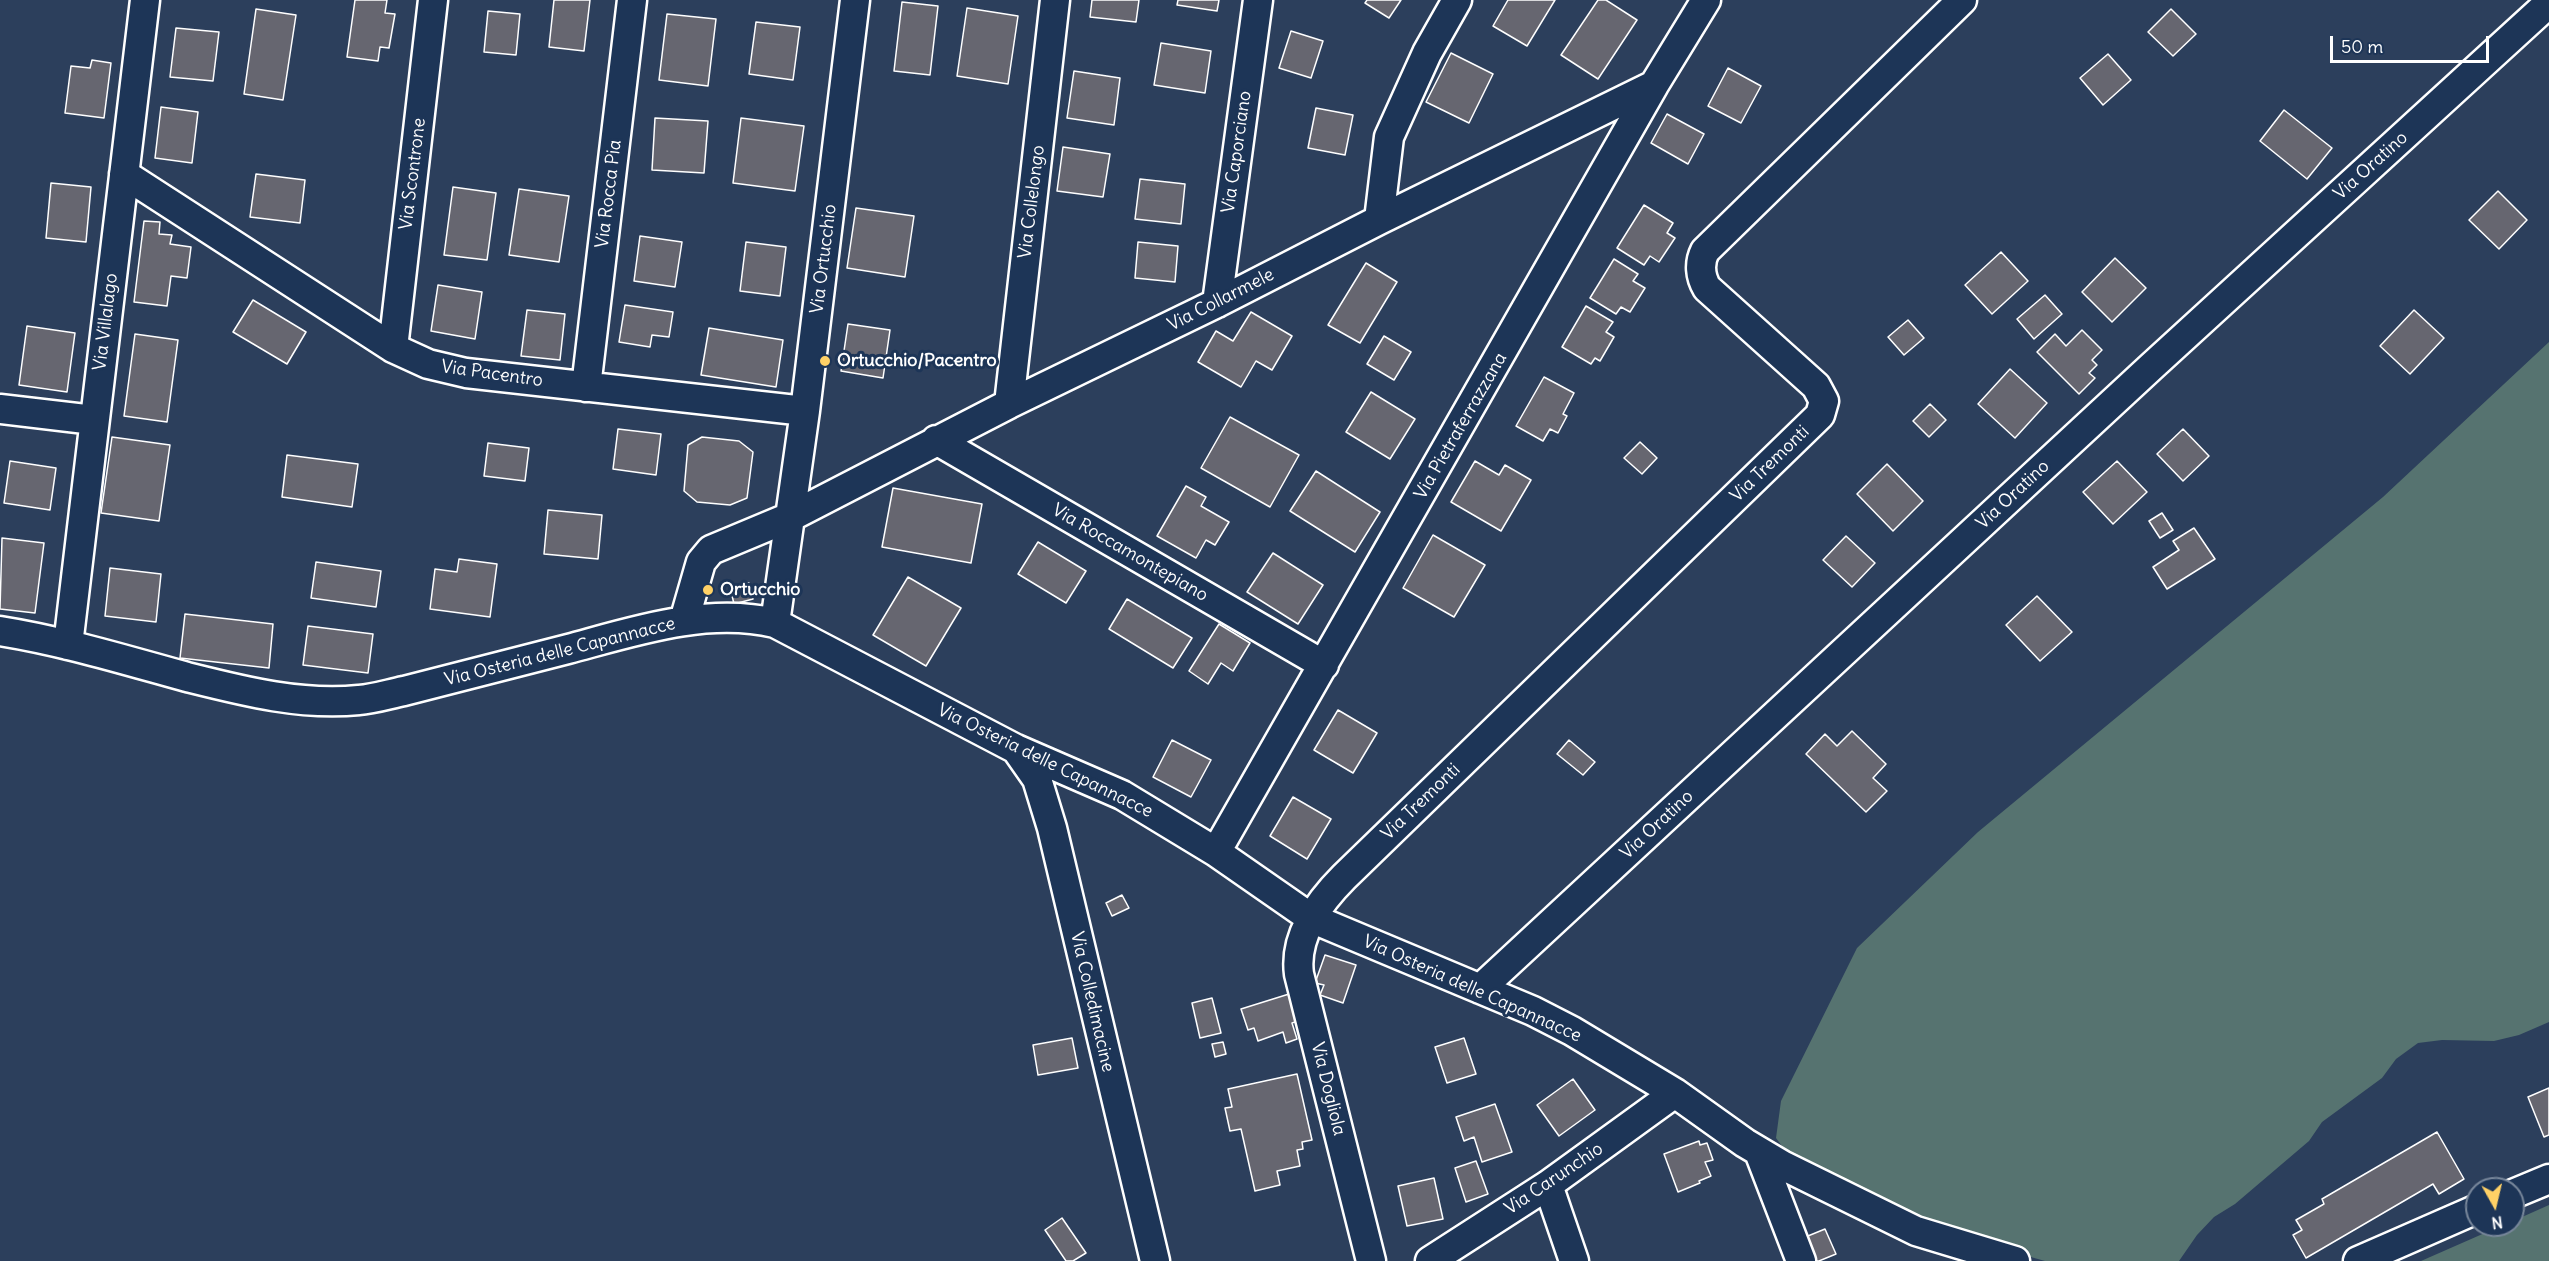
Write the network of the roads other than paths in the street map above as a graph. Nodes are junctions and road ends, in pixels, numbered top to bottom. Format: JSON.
{"nodes":[{"id":1,"x":145,"y":0,"type":"edge"},
{"id":2,"x":433,"y":0,"type":"edge"},
{"id":3,"x":633,"y":0,"type":"edge"},
{"id":4,"x":855,"y":0,"type":"edge"},
{"id":5,"x":1055,"y":0,"type":"edge"},
{"id":6,"x":1258,"y":0,"type":"edge"},
{"id":7,"x":1457,"y":0,"type":"edge"},
{"id":8,"x":1707,"y":0,"type":"edge"},
{"id":9,"x":1962,"y":0,"type":"edge"},
{"id":10,"x":2549,"y":3,"type":"edge"},
{"id":11,"x":1654,"y":85,"type":"junction"},
{"id":12,"x":123,"y":174,"type":"junction"},
{"id":13,"x":1379,"y":220,"type":"junction"},
{"id":14,"x":1216,"y":303,"type":"junction"},
{"id":15,"x":393,"y":348,"type":"junction"},
{"id":16,"x":586,"y":387,"type":"junction"},
{"id":17,"x":1009,"y":404,"type":"junction"},
{"id":18,"x":0,"y":409,"type":"edge"},
{"id":19,"x":805,"y":411,"type":"junction"},
{"id":20,"x":94,"y":420,"type":"junction"},
{"id":21,"x":936,"y":441,"type":"junction"},
{"id":22,"x":790,"y":517,"type":"junction"},
{"id":23,"x":684,"y":621,"type":"junction"},
{"id":24,"x":776,"y":623,"type":"junction"},
{"id":25,"x":0,"y":631,"type":"edge"},
{"id":26,"x":68,"y":645,"type":"junction"},
{"id":27,"x":1324,"y":665,"type":"junction"},
{"id":28,"x":1016,"y":749,"type":"junction"},
{"id":29,"x":1216,"y":852,"type":"junction"},
{"id":30,"x":1311,"y":918,"type":"junction"},
{"id":31,"x":1480,"y":989,"type":"junction"},
{"id":32,"x":1675,"y":1093,"type":"junction"},
{"id":33,"x":1759,"y":1152,"type":"junction"},
{"id":34,"x":2549,"y":1179,"type":"edge"},
{"id":35,"x":1548,"y":1185,"type":"junction"},
{"id":36,"x":2525,"y":1189,"type":"edge"},
{"id":37,"x":2465,"y":1214,"type":"edge"},
{"id":38,"x":1155,"y":1261,"type":"edge"},
{"id":39,"x":1371,"y":1261,"type":"edge"},
{"id":40,"x":1430,"y":1261,"type":"edge"},
{"id":41,"x":1574,"y":1261,"type":"edge"},
{"id":42,"x":1801,"y":1261,"type":"edge"},
{"id":43,"x":2015,"y":1261,"type":"edge"},
{"id":44,"x":2358,"y":1261,"type":"edge"}],
"edges":[{"from":1,"to":12,"type":"street","name":"Via Villalago"},
{"from":2,"to":15,"type":"street","name":"Via Scontrone"},
{"from":3,"to":16,"type":"street","name":"Via Rocca Pia"},
{"from":4,"to":19,"type":"street","name":"Via Ortucchio"},
{"from":5,"to":17,"type":"street","name":"Via Collelongo"},
{"from":6,"to":14,"type":"street","name":"Via Caporciano"},
{"from":7,"to":13,"type":"street"},
{"from":8,"to":11,"type":"street","name":"Via Pietraferrazzana"},
{"from":9,"to":30,"type":"street","name":"Via Tremonti"},
{"from":10,"to":31,"type":"street","name":"Via Oratino"},
{"from":11,"to":13,"type":"street","name":"Via Collarmele"},
{"from":11,"to":27,"type":"street","name":"Via Pietraferrazzana"},
{"from":12,"to":15,"type":"street","name":"Via Pacentro"},
{"from":12,"to":20,"type":"street","name":"Via Villalago"},
{"from":13,"to":14,"type":"street","name":"Via Collarmele"},
{"from":14,"to":17,"type":"street","name":"Via Collarmele"},
{"from":15,"to":16,"type":"street","name":"Via Pacentro"},
{"from":16,"to":19,"type":"street","name":"Via Pacentro"},
{"from":17,"to":21,"type":"street","name":"Via Collarmele"},
{"from":18,"to":20,"type":"street"},
{"from":19,"to":22,"type":"street","name":"Via Ortucchio"},
{"from":20,"to":26,"type":"street","name":"Via Villalago"},
{"from":21,"to":22,"type":"street","name":"Via Collarmele"},
{"from":21,"to":27,"type":"street","name":"Via Roccamontepiano"},
{"from":22,"to":23,"type":"street"},
{"from":22,"to":24,"type":"street","name":"Via Ortucchio"},
{"from":23,"to":24,"type":"street","name":"Via Osteria delle Capannacce"},
{"from":23,"to":26,"type":"street","name":"Via Osteria delle Capannacce"},
{"from":24,"to":28,"type":"street","name":"Via Osteria delle Capannacce"},
{"from":25,"to":26,"type":"street","name":"Via Osteria delle Capannacce"},
{"from":27,"to":29,"type":"street","name":"Via Pietraferrazzana"},
{"from":28,"to":29,"type":"street","name":"Via Osteria delle Capannacce"},
{"from":28,"to":38,"type":"street","name":"Via Colledimacine"},
{"from":29,"to":30,"type":"street","name":"Via Osteria delle Capannacce"},
{"from":30,"to":31,"type":"street","name":"Via Osteria delle Capannacce"},
{"from":30,"to":39,"type":"street","name":"Via Dogliola"},
{"from":31,"to":32,"type":"street","name":"Via Osteria delle Capannacce"},
{"from":32,"to":33,"type":"street","name":"Via Osteria delle Capannacce"},
{"from":32,"to":35,"type":"street","name":"Via Carunchio"},
{"from":33,"to":42,"type":"street"},
{"from":33,"to":43,"type":"street","name":"Via Osteria delle Capannacce"},
{"from":34,"to":36,"type":"street"},
{"from":35,"to":40,"type":"street","name":"Via Carunchio"},
{"from":35,"to":41,"type":"street"},
{"from":37,"to":44,"type":"street"}]}
